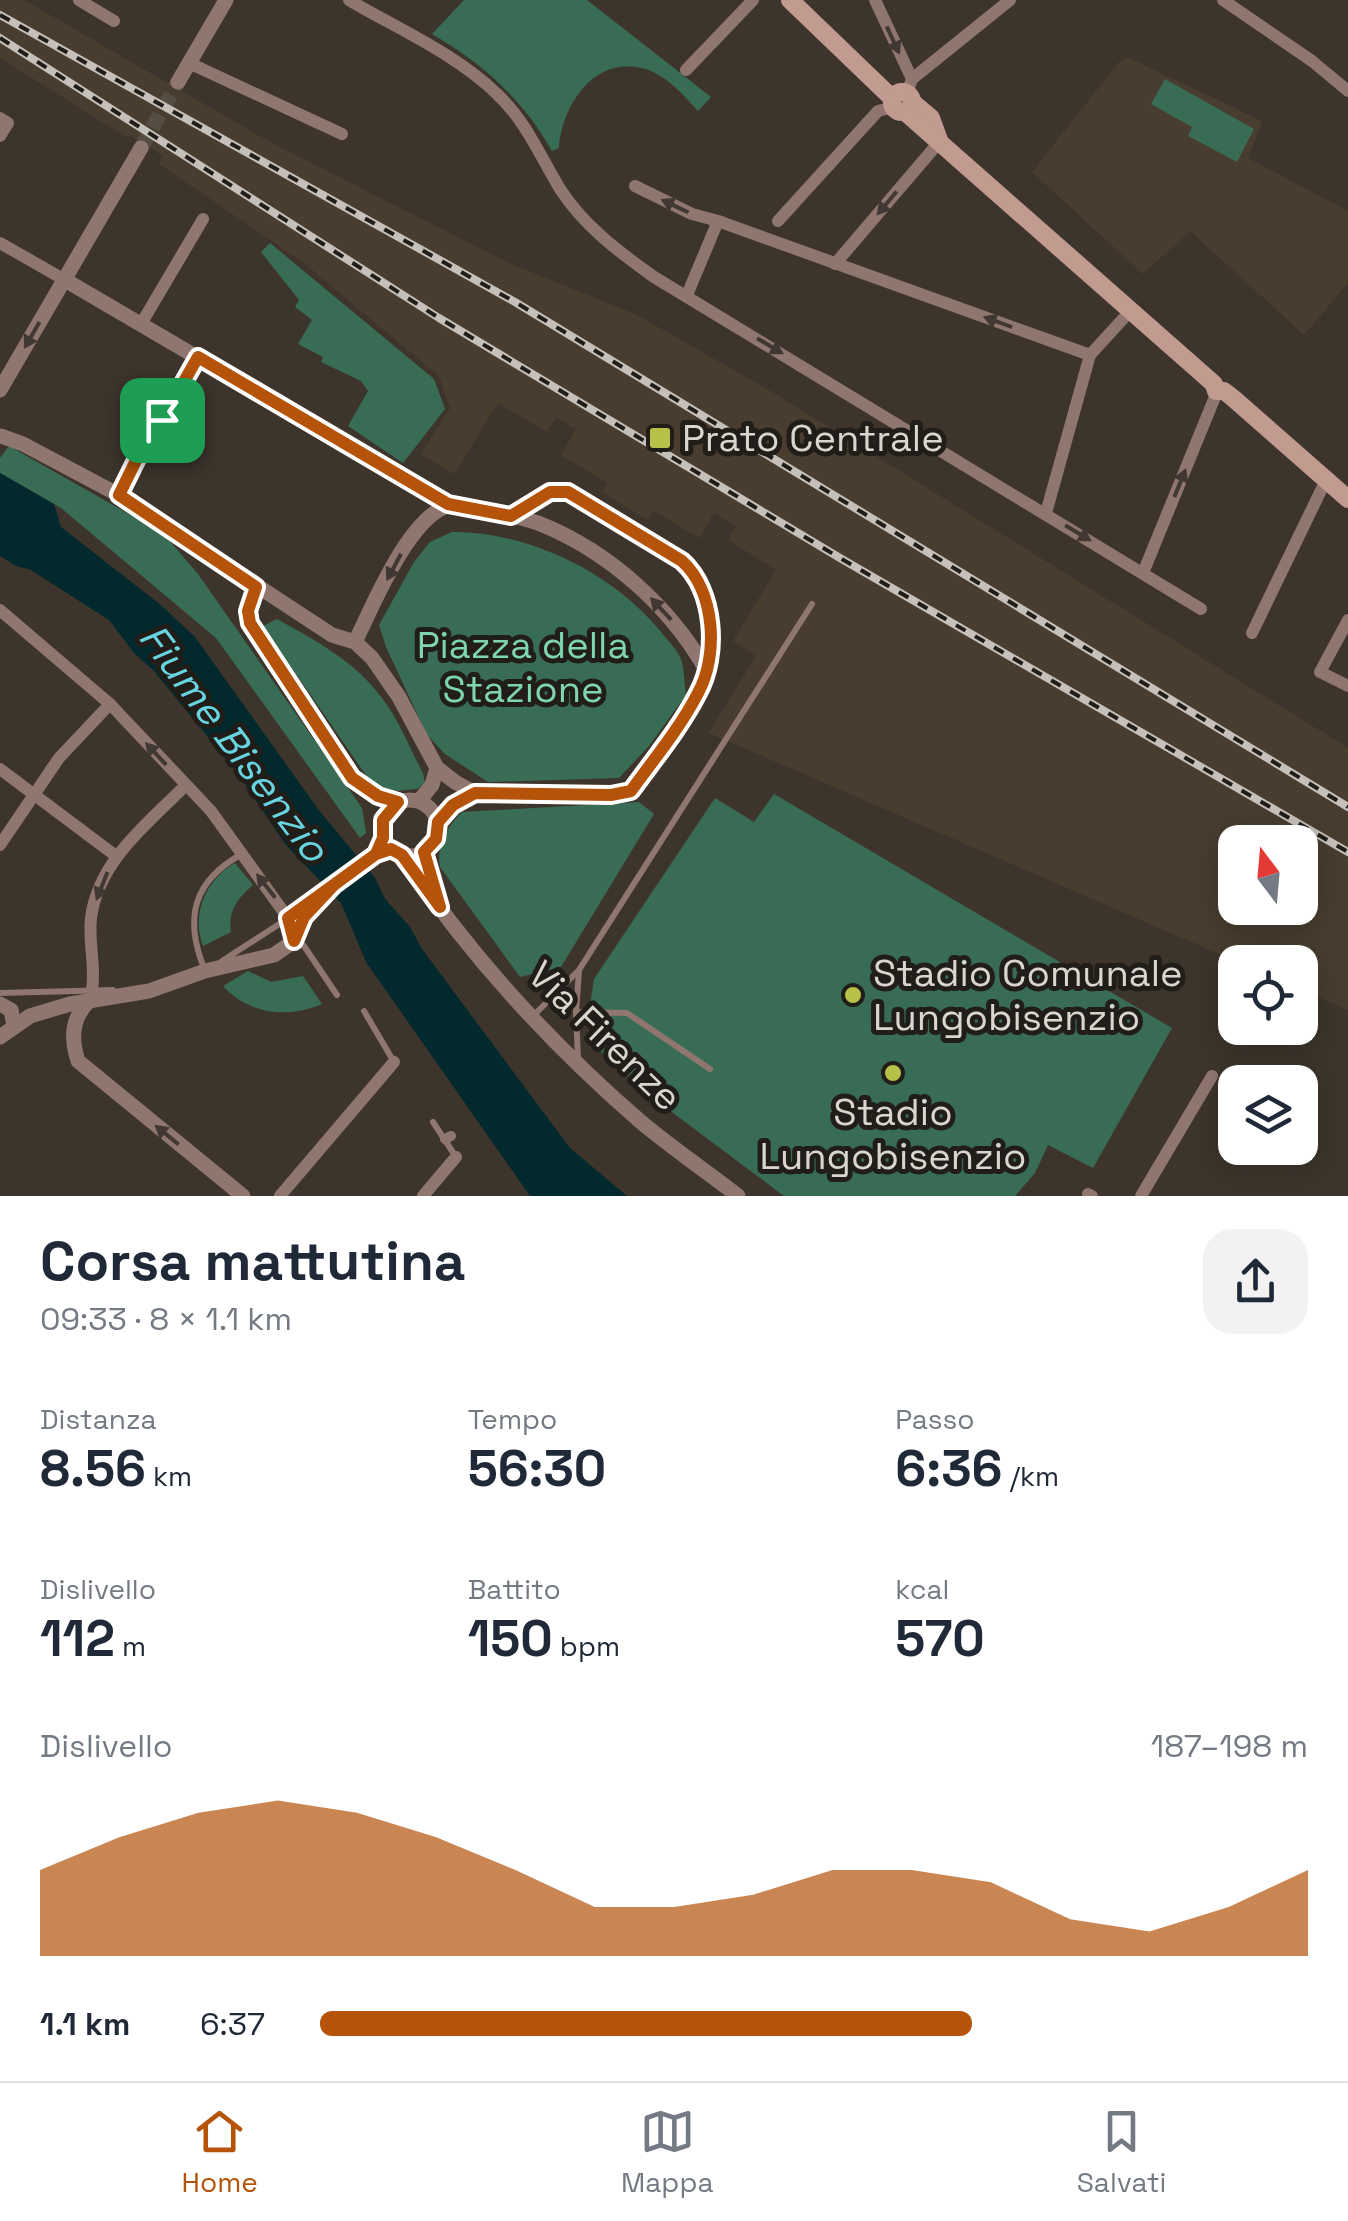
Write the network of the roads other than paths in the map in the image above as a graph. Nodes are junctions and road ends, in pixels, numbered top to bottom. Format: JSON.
{"nodes":[{"id":1,"x":78,"y":0,"type":"edge"},
{"id":2,"x":349,"y":0,"type":"edge"},
{"id":3,"x":753,"y":0,"type":"edge"},
{"id":4,"x":790,"y":0,"type":"edge"},
{"id":5,"x":875,"y":0,"type":"edge"},
{"id":6,"x":1010,"y":0,"type":"edge"},
{"id":7,"x":1223,"y":0,"type":"edge"},
{"id":8,"x":223,"y":1,"type":"edge"},
{"id":9,"x":114,"y":21,"type":"dead end"},
{"id":10,"x":189,"y":63,"type":"junction"},
{"id":11,"x":686,"y":70,"type":"dead end"},
{"id":12,"x":178,"y":82,"type":"tunnel mouth"},
{"id":13,"x":1348,"y":91,"type":"edge"},
{"id":14,"x":903,"y":98,"type":"junction"},
{"id":15,"x":4,"y":121,"type":"edge"},
{"id":16,"x":342,"y":134,"type":"dead end"},
{"id":17,"x":0,"y":136,"type":"edge"},
{"id":18,"x":940,"y":141,"type":"junction"},
{"id":19,"x":140,"y":148,"type":"tunnel mouth"},
{"id":20,"x":635,"y":186,"type":"dead end"},
{"id":21,"x":203,"y":219,"type":"dead end"},
{"id":22,"x":718,"y":221,"type":"junction"},
{"id":23,"x":778,"y":221,"type":"dead end"},
{"id":24,"x":0,"y":243,"type":"edge"},
{"id":25,"x":835,"y":264,"type":"junction"},
{"id":26,"x":65,"y":280,"type":"junction"},
{"id":27,"x":687,"y":296,"type":"junction"},
{"id":28,"x":1132,"y":309,"type":"junction"},
{"id":29,"x":142,"y":324,"type":"junction"},
{"id":30,"x":1090,"y":355,"type":"junction"},
{"id":31,"x":198,"y":357,"type":"junction"},
{"id":32,"x":1219,"y":389,"type":"junction"},
{"id":33,"x":0,"y":390,"type":"edge"},
{"id":34,"x":0,"y":421,"type":"edge"},
{"id":35,"x":0,"y":437,"type":"edge"},
{"id":36,"x":1326,"y":480,"type":"junction"},
{"id":37,"x":119,"y":495,"type":"junction"},
{"id":38,"x":1348,"y":499,"type":"edge"},
{"id":39,"x":448,"y":504,"type":"junction"},
{"id":40,"x":1046,"y":513,"type":"junction"},
{"id":41,"x":511,"y":516,"type":"junction"},
{"id":42,"x":1143,"y":573,"type":"junction"},
{"id":43,"x":256,"y":587,"type":"junction"},
{"id":44,"x":812,"y":604,"type":"dead end"},
{"id":45,"x":1202,"y":608,"type":"dead end"},
{"id":46,"x":0,"y":610,"type":"edge"},
{"id":47,"x":1348,"y":620,"type":"edge"},
{"id":48,"x":1252,"y":633,"type":"dead end"},
{"id":49,"x":354,"y":642,"type":"junction"},
{"id":50,"x":705,"y":668,"type":"junction"},
{"id":51,"x":1348,"y":686,"type":"edge"},
{"id":52,"x":110,"y":704,"type":"junction"},
{"id":53,"x":437,"y":768,"type":"junction"},
{"id":54,"x":0,"y":769,"type":"edge"},
{"id":55,"x":186,"y":785,"type":"junction"},
{"id":56,"x":475,"y":793,"type":"junction"},
{"id":57,"x":34,"y":794,"type":"junction"},
{"id":58,"x":418,"y":801,"type":"junction"},
{"id":59,"x":398,"y":802,"type":"junction"},
{"id":60,"x":438,"y":822,"type":"junction"},
{"id":61,"x":0,"y":845,"type":"edge"},
{"id":62,"x":388,"y":849,"type":"junction"},
{"id":63,"x":424,"y":852,"type":"junction"},
{"id":64,"x":242,"y":854,"type":"junction"},
{"id":65,"x":116,"y":856,"type":"junction"},
{"id":66,"x":334,"y":885,"type":"junction"},
{"id":67,"x":440,"y":907,"type":"junction"},
{"id":68,"x":288,"y":918,"type":"junction"},
{"id":69,"x":299,"y":943,"type":"junction"},
{"id":70,"x":579,"y":970,"type":"junction"},
{"id":71,"x":205,"y":971,"type":"junction"},
{"id":72,"x":337,"y":995,"type":"dead end"},
{"id":73,"x":90,"y":996,"type":"junction"},
{"id":74,"x":2,"y":998,"type":"edge"},
{"id":75,"x":364,"y":1011,"type":"dead end"},
{"id":76,"x":576,"y":1012,"type":"junction"},
{"id":77,"x":533,"y":1016,"type":"junction"},
{"id":78,"x":14,"y":1026,"type":"junction"},
{"id":79,"x":0,"y":1037,"type":"edge"},
{"id":80,"x":394,"y":1062,"type":"joint"},
{"id":81,"x":578,"y":1062,"type":"junction"},
{"id":82,"x":710,"y":1069,"type":"dead end"},
{"id":83,"x":1212,"y":1076,"type":"dead end"},
{"id":84,"x":433,"y":1122,"type":"dead end"},
{"id":85,"x":456,"y":1157,"type":"joint"},
{"id":86,"x":244,"y":1196,"type":"edge"},
{"id":87,"x":280,"y":1196,"type":"edge"},
{"id":88,"x":423,"y":1196,"type":"edge"},
{"id":89,"x":738,"y":1196,"type":"edge"},
{"id":90,"x":1141,"y":1196,"type":"edge"}],
"edges":[{"from":1,"to":9,"type":"street"},
{"from":2,"to":27,"type":"street"},
{"from":3,"to":11,"type":"street"},
{"from":4,"to":14,"type":"main road"},
{"from":5,"to":14,"type":"street","one_way":true},
{"from":6,"to":14,"type":"street"},
{"from":7,"to":13,"type":"street"},
{"from":8,"to":10,"type":"street"},
{"from":10,"to":12,"type":"street"},
{"from":10,"to":16,"type":"street"},
{"from":14,"to":18,"type":"main road"},
{"from":14,"to":23,"type":"street"},
{"from":15,"to":17,"type":"street"},
{"from":18,"to":25,"type":"street","one_way":true},
{"from":18,"to":28,"type":"main road"},
{"from":19,"to":26,"type":"street"},
{"from":22,"to":20,"type":"street","one_way":true},
{"from":21,"to":29,"type":"street"},
{"from":22,"to":25,"type":"street"},
{"from":22,"to":27,"type":"street"},
{"from":24,"to":26,"type":"street"},
{"from":30,"to":25,"type":"street","one_way":true},
{"from":26,"to":29,"type":"street"},
{"from":26,"to":33,"type":"street","one_way":true},
{"from":27,"to":40,"type":"street","one_way":true},
{"from":28,"to":30,"type":"street"},
{"from":28,"to":32,"type":"main road"},
{"from":29,"to":31,"type":"street"},
{"from":30,"to":40,"type":"street"},
{"from":31,"to":37,"type":"street"},
{"from":31,"to":39,"type":"street"},
{"from":32,"to":36,"type":"main road"},
{"from":42,"to":32,"type":"street","one_way":true},
{"from":34,"to":35,"type":"street"},
{"from":35,"to":37,"type":"street"},
{"from":36,"to":38,"type":"main road"},
{"from":36,"to":48,"type":"street"},
{"from":37,"to":43,"type":"street"},
{"from":39,"to":41,"type":"street"},
{"from":39,"to":49,"type":"street","one_way":true},
{"from":40,"to":42,"type":"street","one_way":true},
{"from":50,"to":41,"type":"street","one_way":true},
{"from":41,"to":50,"type":"lane"},
{"from":42,"to":45,"type":"street"},
{"from":43,"to":49,"type":"street"},
{"from":43,"to":59,"type":"street"},
{"from":44,"to":70,"type":"lane"},
{"from":46,"to":52,"type":"street"},
{"from":47,"to":51,"type":"street"},
{"from":49,"to":53,"type":"street"},
{"from":50,"to":56,"type":"street"},
{"from":55,"to":52,"type":"street","one_way":true},
{"from":52,"to":57,"type":"street"},
{"from":53,"to":56,"type":"street"},
{"from":53,"to":58,"type":"street"},
{"from":54,"to":57,"type":"street"},
{"from":55,"to":64,"type":"street"},
{"from":55,"to":65,"type":"street"},
{"from":56,"to":60,"type":"street"},
{"from":57,"to":61,"type":"street"},
{"from":57,"to":65,"type":"street"},
{"from":58,"to":59,"type":"street"},
{"from":58,"to":60,"type":"street"},
{"from":59,"to":62,"type":"street"},
{"from":60,"to":63,"type":"street"},
{"from":62,"to":63,"type":"street"},
{"from":62,"to":66,"type":"street"},
{"from":62,"to":67,"type":"street","name":"Via Firenze"},
{"from":63,"to":67,"type":"street","name":"Via Firenze"},
{"from":68,"to":64,"type":"street","one_way":true},
{"from":64,"to":71,"type":"lane"},
{"from":65,"to":73,"type":"street","one_way":true},
{"from":66,"to":68,"type":"street"},
{"from":66,"to":69,"type":"street"},
{"from":67,"to":77,"type":"street","name":"Via Firenze"},
{"from":68,"to":69,"type":"street"},
{"from":68,"to":71,"type":"lane"},
{"from":69,"to":71,"type":"street"},
{"from":69,"to":72,"type":"lane"},
{"from":70,"to":76,"type":"lane"},
{"from":70,"to":77,"type":"lane"},
{"from":71,"to":73,"type":"street"},
{"from":73,"to":74,"type":"lane"},
{"from":73,"to":78,"type":"street"},
{"from":86,"to":73,"type":"street","one_way":true},
{"from":74,"to":78,"type":"street"},
{"from":75,"to":80,"type":"lane"},
{"from":76,"to":81,"type":"lane"},
{"from":76,"to":82,"type":"lane"},
{"from":77,"to":81,"type":"street","name":"Via Firenze"},
{"from":78,"to":79,"type":"street"},
{"from":80,"to":87,"type":"street"},
{"from":81,"to":89,"type":"street","name":"Via Firenze"},
{"from":83,"to":90,"type":"street"},
{"from":84,"to":85,"type":"lane"},
{"from":85,"to":88,"type":"street"}]}
